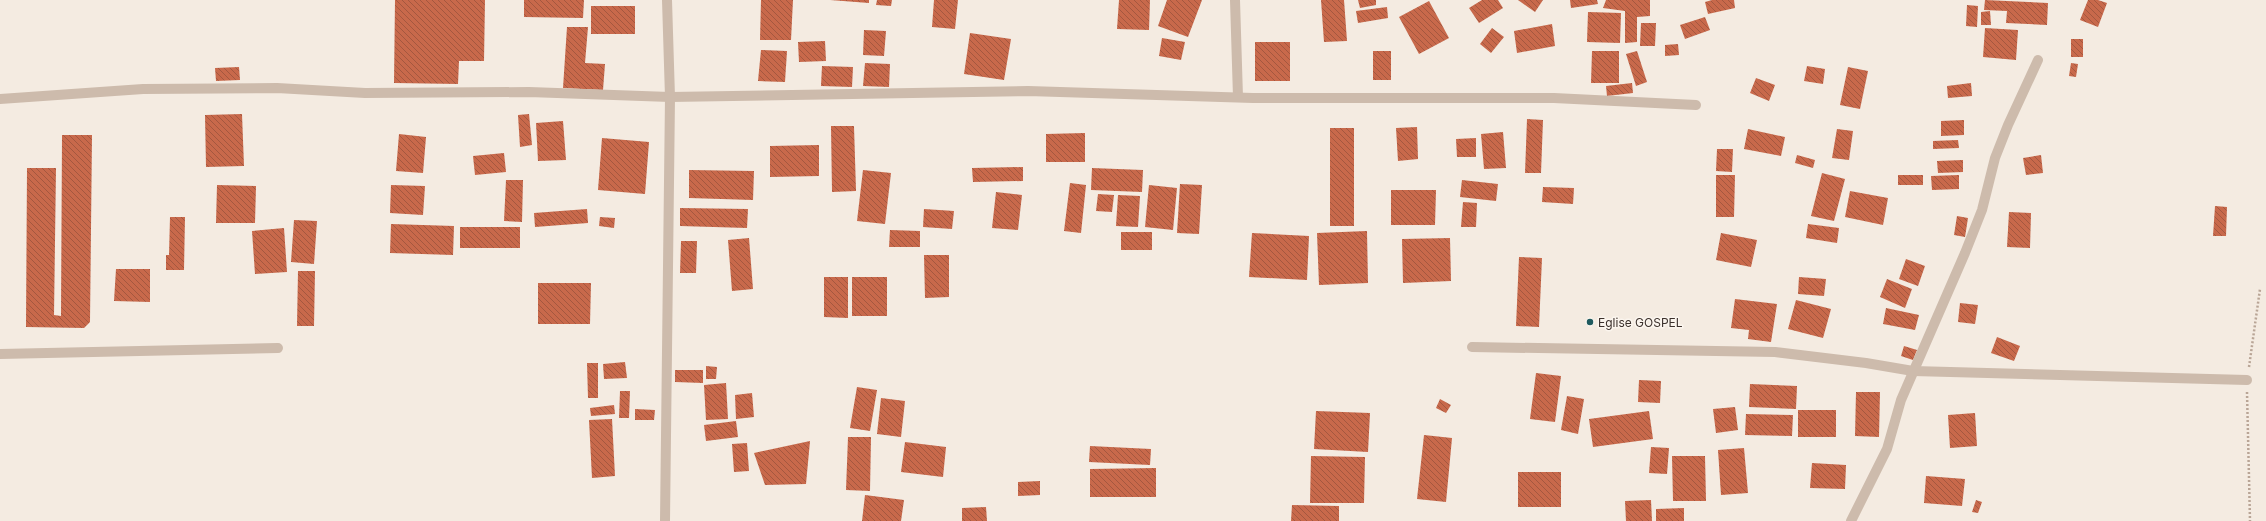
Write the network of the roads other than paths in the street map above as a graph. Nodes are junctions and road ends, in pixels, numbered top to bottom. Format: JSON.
{"nodes":[{"id":1,"x":667,"y":0,"type":"edge"},
{"id":2,"x":1235,"y":0,"type":"edge"},
{"id":3,"x":2038,"y":60,"type":"dead end"},
{"id":4,"x":670,"y":97,"type":"junction"},
{"id":5,"x":1238,"y":97,"type":"junction"},
{"id":6,"x":0,"y":99,"type":"edge"},
{"id":7,"x":1696,"y":105,"type":"dead end"},
{"id":8,"x":1472,"y":347,"type":"dead end"},
{"id":9,"x":278,"y":348,"type":"dead end"},
{"id":10,"x":0,"y":354,"type":"edge"},
{"id":11,"x":1913,"y":371,"type":"junction"},
{"id":12,"x":2247,"y":380,"type":"road end"},
{"id":13,"x":665,"y":521,"type":"edge"},
{"id":14,"x":1851,"y":521,"type":"edge"}],
"edges":[{"from":1,"to":4,"type":"street"},
{"from":2,"to":5,"type":"street"},
{"from":3,"to":11,"type":"street"},
{"from":4,"to":5,"type":"street"},
{"from":4,"to":6,"type":"street"},
{"from":4,"to":13,"type":"street"},
{"from":5,"to":7,"type":"street"},
{"from":8,"to":11,"type":"street"},
{"from":9,"to":10,"type":"street"},
{"from":11,"to":12,"type":"street"},
{"from":11,"to":14,"type":"street"}]}
